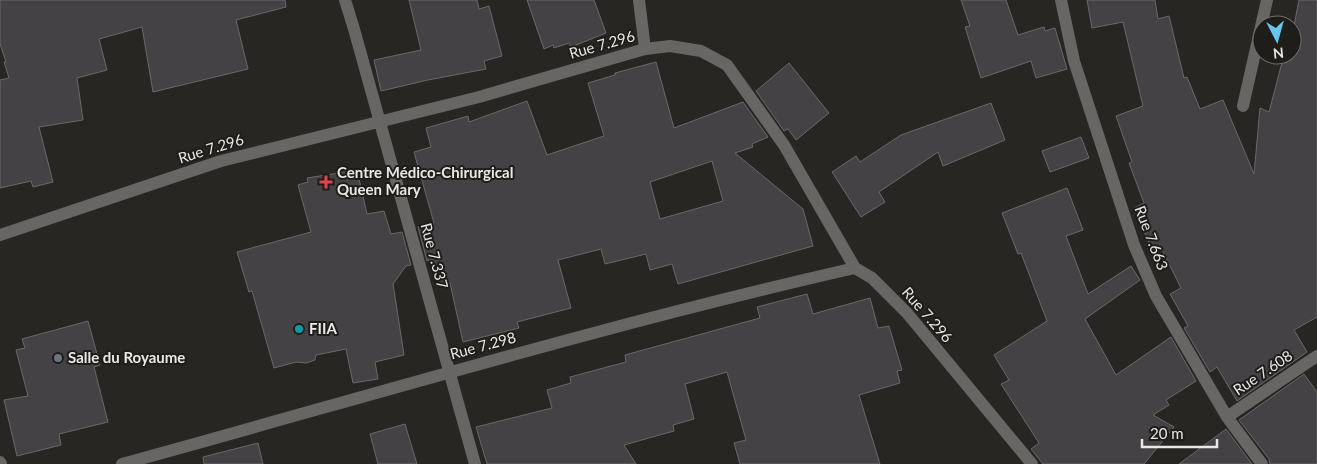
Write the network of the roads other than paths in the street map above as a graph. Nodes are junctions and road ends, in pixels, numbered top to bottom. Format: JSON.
{"nodes":[{"id":1,"x":345,"y":0,"type":"edge"},
{"id":2,"x":639,"y":0,"type":"edge"},
{"id":3,"x":1061,"y":0,"type":"edge"},
{"id":4,"x":1267,"y":0,"type":"edge"},
{"id":5,"x":645,"y":50,"type":"junction"},
{"id":6,"x":1243,"y":106,"type":"dead end"},
{"id":7,"x":380,"y":122,"type":"junction"},
{"id":8,"x":0,"y":235,"type":"edge"},
{"id":9,"x":855,"y":268,"type":"junction"},
{"id":10,"x":1317,"y":356,"type":"edge"},
{"id":11,"x":449,"y":372,"type":"junction"},
{"id":12,"x":1227,"y":417,"type":"junction"},
{"id":13,"x":122,"y":464,"type":"edge"},
{"id":14,"x":475,"y":464,"type":"edge"},
{"id":15,"x":1032,"y":464,"type":"edge"},
{"id":16,"x":1262,"y":464,"type":"edge"}],
"edges":[{"from":1,"to":7,"type":"street","name":"Rue 7.337"},
{"from":2,"to":5,"type":"street"},
{"from":3,"to":12,"type":"street","name":"Rue 7.663"},
{"from":4,"to":6,"type":"street"},
{"from":5,"to":7,"type":"street","name":"Rue 7.296"},
{"from":5,"to":9,"type":"street","name":"Rue 7.296"},
{"from":7,"to":8,"type":"street","name":"Rue 7.296"},
{"from":7,"to":11,"type":"street","name":"Rue 7.337"},
{"from":9,"to":11,"type":"street","name":"Rue 7.298"},
{"from":9,"to":15,"type":"street","name":"Rue 7.296"},
{"from":10,"to":12,"type":"street","name":"Rue 7.608"},
{"from":11,"to":13,"type":"street","name":"Rue 7.298"},
{"from":11,"to":14,"type":"street","name":"Rue 7.337"},
{"from":12,"to":16,"type":"street","name":"Rue 7.663"}]}
